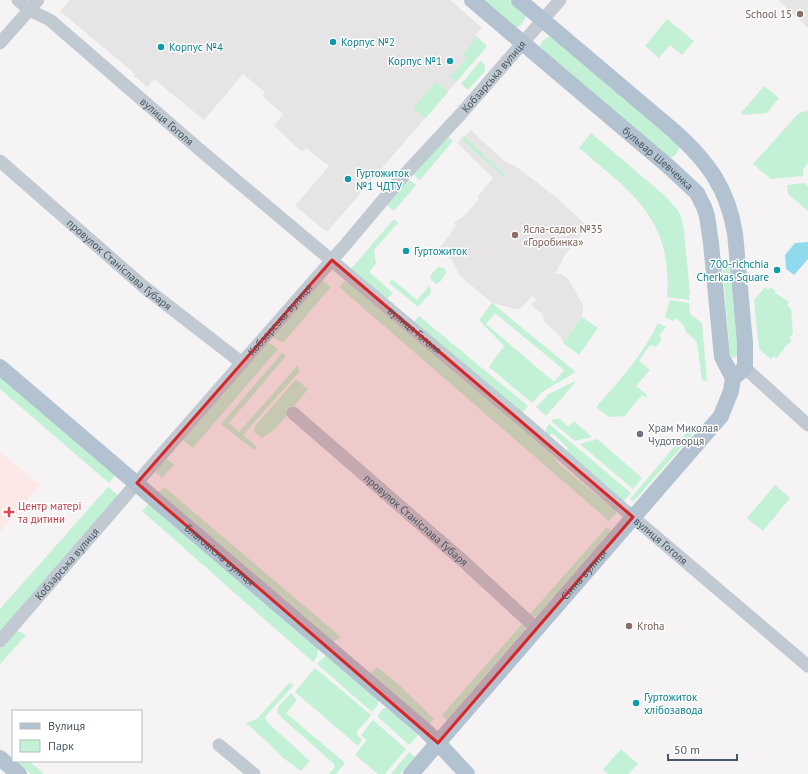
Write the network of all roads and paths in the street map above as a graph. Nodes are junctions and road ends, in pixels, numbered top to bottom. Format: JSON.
{"nodes":[{"id":1,"x":18,"y":0,"type":"edge"},
{"id":2,"x":472,"y":0,"type":"edge"},
{"id":3,"x":519,"y":0,"type":"edge"},
{"id":4,"x":560,"y":0,"type":"edge"},
{"id":5,"x":34,"y":5,"type":"edge"},
{"id":6,"x":542,"y":20,"type":"junction"},
{"id":7,"x":0,"y":43,"type":"edge"},
{"id":8,"x":522,"y":43,"type":"junction"},
{"id":9,"x":0,"y":160,"type":"edge"},
{"id":10,"x":715,"y":176,"type":"junction"},
{"id":11,"x":697,"y":193,"type":"junction"},
{"id":12,"x":332,"y":260,"type":"junction"},
{"id":13,"x":242,"y":363,"type":"junction"},
{"id":14,"x":0,"y":367,"type":"edge"},
{"id":15,"x":739,"y":373,"type":"junction"},
{"id":16,"x":293,"y":413,"type":"dead end"},
{"id":17,"x":808,"y":425,"type":"edge"},
{"id":18,"x":137,"y":484,"type":"junction"},
{"id":19,"x":633,"y":517,"type":"junction"},
{"id":20,"x":537,"y":629,"type":"junction"},
{"id":21,"x":0,"y":641,"type":"edge"},
{"id":22,"x":808,"y":666,"type":"edge"},
{"id":23,"x":438,"y":743,"type":"junction"},
{"id":24,"x":219,"y":745,"type":"dead end"},
{"id":25,"x":0,"y":758,"type":"edge"},
{"id":26,"x":19,"y":774,"type":"edge"},
{"id":27,"x":254,"y":774,"type":"edge"},
{"id":28,"x":411,"y":774,"type":"edge"},
{"id":29,"x":467,"y":774,"type":"edge"}],
"edges":[{"from":1,"to":5,"type":"street","name":"вулиця Гоголя"},
{"from":2,"to":8,"type":"main road","name":"бульвар Шевченка"},
{"from":3,"to":6,"type":"main road"},
{"from":4,"to":6,"type":"street","name":"Кобзарська вулиця"},
{"from":5,"to":7,"type":"street"},
{"from":5,"to":12,"type":"street","name":"вулиця Гоголя"},
{"from":6,"to":8,"type":"street","name":"Кобзарська вулиця"},
{"from":6,"to":10,"type":"main road"},
{"from":8,"to":11,"type":"main road","name":"бульвар Шевченка"},
{"from":8,"to":12,"type":"street","name":"Кобзарська вулиця"},
{"from":9,"to":13,"type":"street","name":"провулок Станіслава Губаря"},
{"from":10,"to":11,"type":"main road"},
{"from":10,"to":15,"type":"main road"},
{"from":11,"to":15,"type":"main road","name":"бульвар Шевченка"},
{"from":12,"to":13,"type":"street","name":"Кобзарська вулиця"},
{"from":12,"to":19,"type":"street","name":"вулиця Гоголя"},
{"from":13,"to":18,"type":"street","name":"Кобзарська вулиця"},
{"from":14,"to":18,"type":"main road","name":"Благовісна вулиця"},
{"from":15,"to":17,"type":"street"},
{"from":15,"to":19,"type":"main road","name":"Сінна вулиця"},
{"from":16,"to":20,"type":"street","name":"провулок Станіслава Губаря"},
{"from":18,"to":21,"type":"street","name":"Кобзарська вулиця"},
{"from":18,"to":23,"type":"main road","name":"Благовісна вулиця"},
{"from":19,"to":20,"type":"main road","name":"Сінна вулиця"},
{"from":19,"to":22,"type":"street","name":"вулиця Гоголя"},
{"from":20,"to":23,"type":"main road","name":"Сінна вулиця"},
{"from":23,"to":28,"type":"main road","name":"Сінна вулиця"},
{"from":23,"to":29,"type":"main road","name":"Благовісна вулиця"},
{"from":24,"to":27,"type":"street"},
{"from":25,"to":26,"type":"main road"}]}
